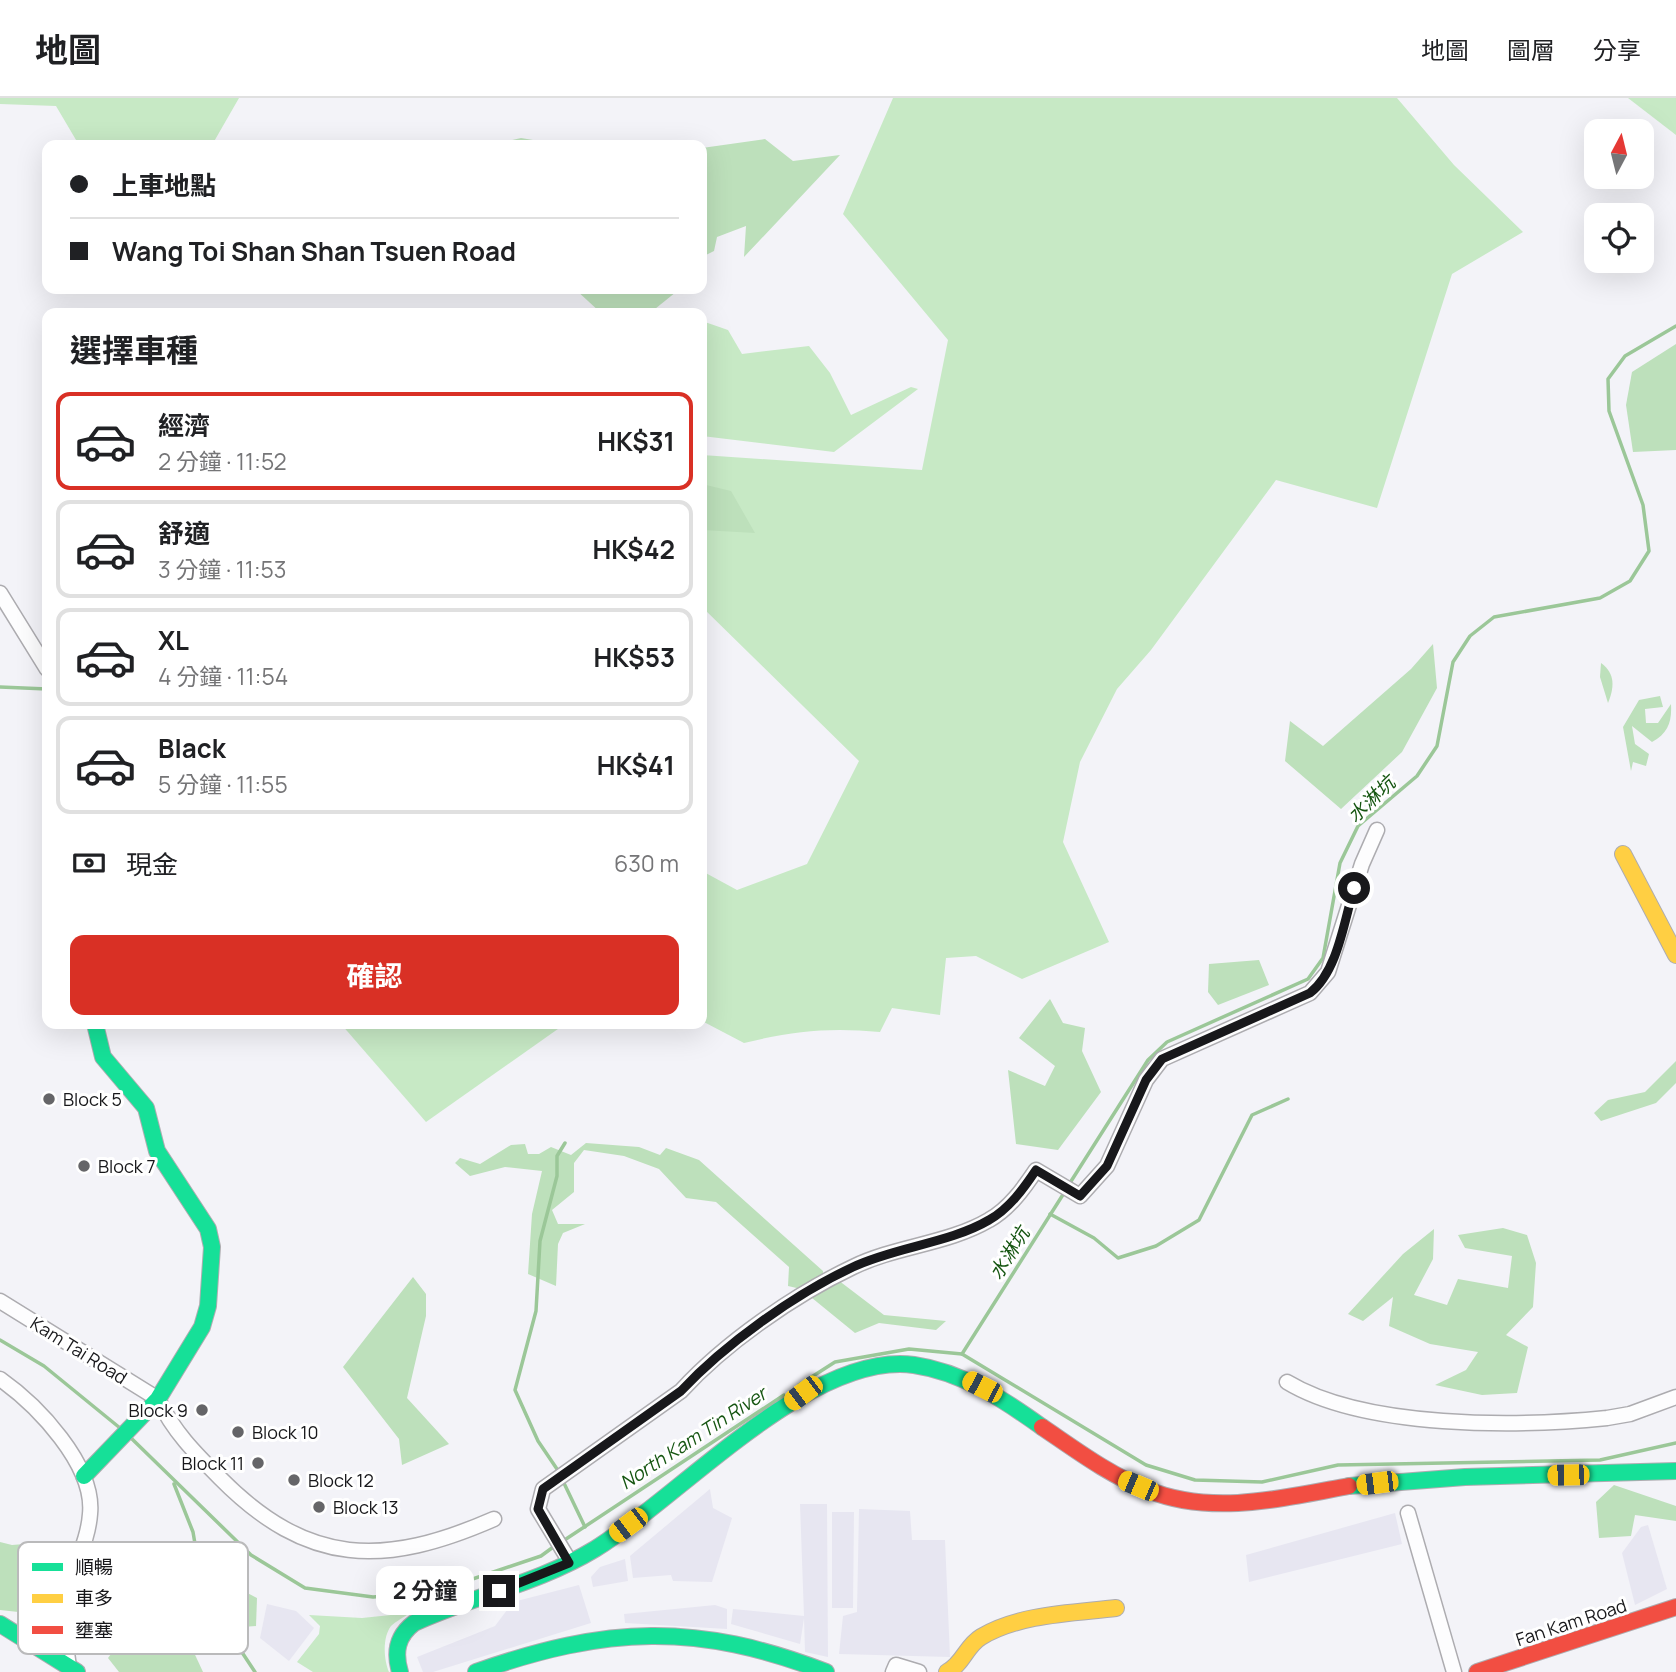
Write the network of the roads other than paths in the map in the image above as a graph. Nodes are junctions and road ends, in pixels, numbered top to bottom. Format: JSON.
{"nodes":[{"id":1,"x":0,"y":593,"type":"edge"},
{"id":2,"x":42,"y":660,"type":"edge"},
{"id":3,"x":1377,"y":830,"type":"dead end"},
{"id":4,"x":1623,"y":854,"type":"dead end"},
{"id":5,"x":1676,"y":955,"type":"edge"},
{"id":6,"x":96,"y":1029,"type":"edge"},
{"id":7,"x":0,"y":1301,"type":"edge"},
{"id":8,"x":0,"y":1379,"type":"edge"},
{"id":9,"x":1287,"y":1382,"type":"dead end"},
{"id":10,"x":1676,"y":1397,"type":"edge"},
{"id":11,"x":158,"y":1398,"type":"junction"},
{"id":12,"x":1676,"y":1471,"type":"edge"},
{"id":13,"x":84,"y":1476,"type":"junction"},
{"id":14,"x":1408,"y":1513,"type":"dead end"},
{"id":15,"x":494,"y":1519,"type":"dead end"},
{"id":16,"x":82,"y":1542,"type":"edge"},
{"id":17,"x":567,"y":1558,"type":"junction"},
{"id":18,"x":1116,"y":1608,"type":"dead end"},
{"id":19,"x":1676,"y":1608,"type":"edge"},
{"id":20,"x":0,"y":1624,"type":"edge"},
{"id":21,"x":18,"y":1635,"type":"edge"},
{"id":22,"x":49,"y":1654,"type":"edge"},
{"id":23,"x":73,"y":1669,"type":"edge"},
{"id":24,"x":400,"y":1672,"type":"edge"},
{"id":25,"x":476,"y":1672,"type":"edge"},
{"id":26,"x":826,"y":1672,"type":"edge"},
{"id":27,"x":894,"y":1672,"type":"edge"},
{"id":28,"x":919,"y":1672,"type":"edge"},
{"id":29,"x":947,"y":1672,"type":"edge"},
{"id":30,"x":1454,"y":1672,"type":"edge"},
{"id":31,"x":1477,"y":1672,"type":"edge"}],
"edges":[{"from":1,"to":2,"type":"street"},
{"from":3,"to":17,"type":"street"},
{"from":4,"to":5,"type":"street"},
{"from":6,"to":11,"type":"street"},
{"from":7,"to":11,"type":"street","name":"Kam Tai Road"},
{"from":8,"to":13,"type":"street"},
{"from":9,"to":10,"type":"street"},
{"from":11,"to":13,"type":"street"},
{"from":11,"to":15,"type":"street"},
{"from":12,"to":17,"type":"street"},
{"from":13,"to":16,"type":"street"},
{"from":14,"to":30,"type":"street"},
{"from":17,"to":24,"type":"street"},
{"from":18,"to":29,"type":"street"},
{"from":19,"to":31,"type":"street","name":"Fan Kam Road"},
{"from":20,"to":21,"type":"street"},
{"from":22,"to":23,"type":"street"},
{"from":25,"to":26,"type":"street"},
{"from":27,"to":28,"type":"street"}]}
